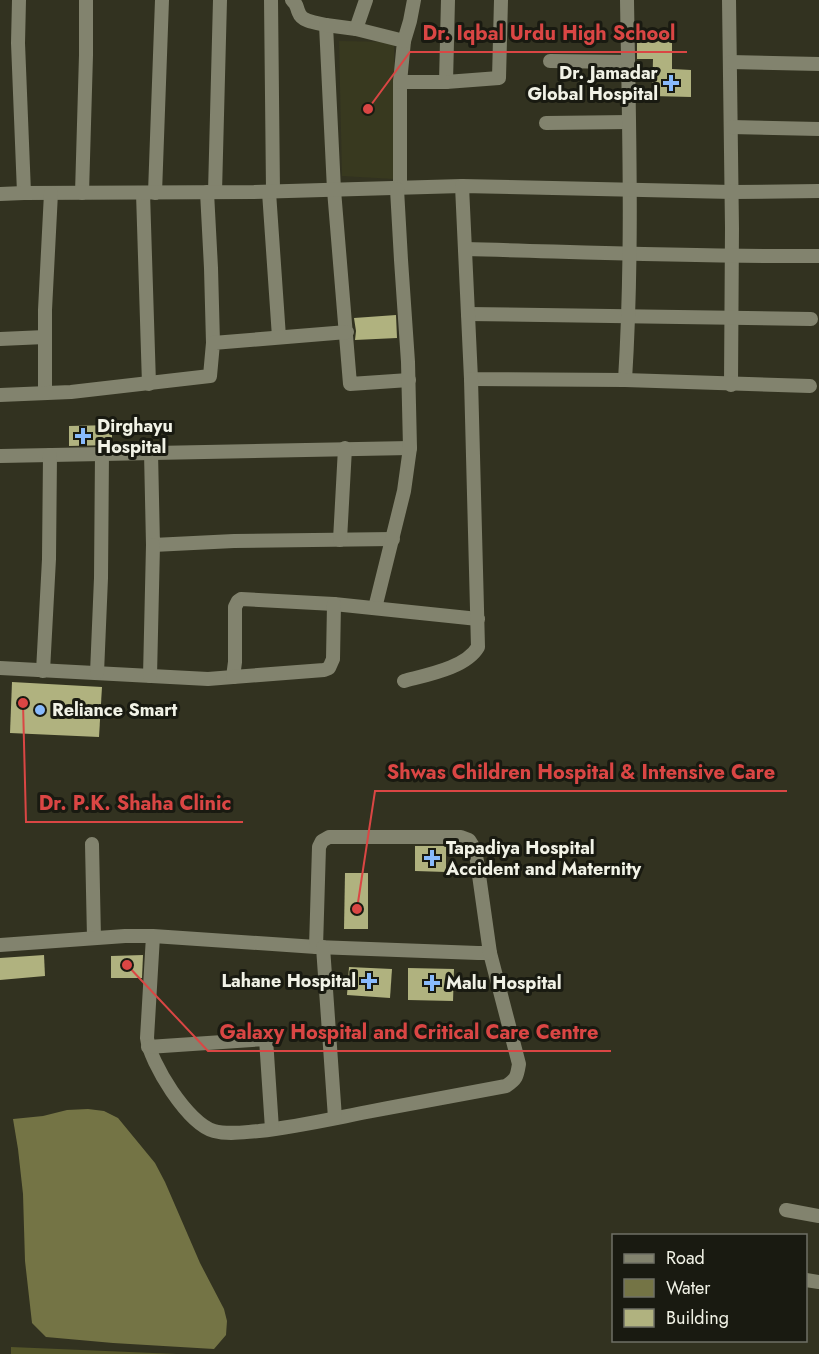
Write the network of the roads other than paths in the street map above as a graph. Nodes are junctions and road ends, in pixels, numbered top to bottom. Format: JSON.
{"nodes":[{"id":1,"x":20,"y":0,"type":"edge"},
{"id":2,"x":86,"y":0,"type":"edge"},
{"id":3,"x":162,"y":0,"type":"edge"},
{"id":4,"x":220,"y":0,"type":"edge"},
{"id":5,"x":271,"y":0,"type":"edge"},
{"id":6,"x":292,"y":0,"type":"edge"},
{"id":7,"x":366,"y":0,"type":"edge"},
{"id":8,"x":414,"y":0,"type":"edge"},
{"id":9,"x":448,"y":0,"type":"edge"},
{"id":10,"x":501,"y":0,"type":"edge"},
{"id":11,"x":627,"y":0,"type":"edge"},
{"id":12,"x":729,"y":0,"type":"edge"},
{"id":13,"x":326,"y":25,"type":"junction"},
{"id":14,"x":356,"y":29,"type":"junction"},
{"id":15,"x":404,"y":41,"type":"junction"},
{"id":16,"x":550,"y":61,"type":"dead end"},
{"id":17,"x":628,"y":62,"type":"junction"},
{"id":18,"x":730,"y":62,"type":"junction"},
{"id":19,"x":819,"y":64,"type":"edge"},
{"id":20,"x":400,"y":82,"type":"junction"},
{"id":21,"x":446,"y":82,"type":"junction"},
{"id":22,"x":629,"y":122,"type":"junction"},
{"id":23,"x":546,"y":123,"type":"dead end"},
{"id":24,"x":731,"y":128,"type":"junction"},
{"id":25,"x":819,"y":129,"type":"edge"},
{"id":26,"x":462,"y":186,"type":"junction"},
{"id":27,"x":399,"y":188,"type":"junction"},
{"id":28,"x":334,"y":190,"type":"junction"},
{"id":29,"x":629,"y":190,"type":"junction"},
{"id":30,"x":271,"y":191,"type":"junction"},
{"id":31,"x":819,"y":191,"type":"edge"},
{"id":32,"x":211,"y":192,"type":"junction"},
{"id":33,"x":732,"y":192,"type":"junction"},
{"id":34,"x":24,"y":193,"type":"junction"},
{"id":35,"x":51,"y":193,"type":"junction"},
{"id":36,"x":82,"y":193,"type":"junction"},
{"id":37,"x":149,"y":193,"type":"junction"},
{"id":38,"x":0,"y":194,"type":"edge"},
{"id":39,"x":465,"y":249,"type":"junction"},
{"id":40,"x":630,"y":253,"type":"junction"},
{"id":41,"x":818,"y":256,"type":"edge"},
{"id":42,"x":732,"y":257,"type":"junction"},
{"id":43,"x":468,"y":314,"type":"junction"},
{"id":44,"x":629,"y":316,"type":"junction"},
{"id":45,"x":731,"y":318,"type":"junction"},
{"id":46,"x":811,"y":319,"type":"dead end"},
{"id":47,"x":347,"y":332,"type":"junction"},
{"id":48,"x":45,"y":337,"type":"junction"},
{"id":49,"x":279,"y":337,"type":"junction"},
{"id":50,"x":0,"y":339,"type":"edge"},
{"id":51,"x":213,"y":343,"type":"junction"},
{"id":52,"x":471,"y":379,"type":"junction"},
{"id":53,"x":409,"y":380,"type":"junction"},
{"id":54,"x":625,"y":380,"type":"junction"},
{"id":55,"x":149,"y":384,"type":"junction"},
{"id":56,"x":732,"y":385,"type":"junction"},
{"id":57,"x":810,"y":386,"type":"dead end"},
{"id":58,"x":45,"y":393,"type":"junction"},
{"id":59,"x":0,"y":395,"type":"edge"},
{"id":60,"x":345,"y":448,"type":"junction"},
{"id":61,"x":410,"y":448,"type":"junction"},
{"id":62,"x":151,"y":452,"type":"junction"},
{"id":63,"x":102,"y":453,"type":"junction"},
{"id":64,"x":50,"y":454,"type":"junction"},
{"id":65,"x":0,"y":456,"type":"edge"},
{"id":66,"x":393,"y":539,"type":"junction"},
{"id":67,"x":340,"y":540,"type":"junction"},
{"id":68,"x":153,"y":545,"type":"junction"},
{"id":69,"x":334,"y":604,"type":"junction"},
{"id":70,"x":375,"y":608,"type":"junction"},
{"id":71,"x":478,"y":619,"type":"junction"},
{"id":72,"x":0,"y":668,"type":"edge"},
{"id":73,"x":43,"y":671,"type":"junction"},
{"id":74,"x":97,"y":673,"type":"junction"},
{"id":75,"x":150,"y":676,"type":"junction"},
{"id":76,"x":233,"y":677,"type":"junction"},
{"id":77,"x":404,"y":681,"type":"dead end"},
{"id":78,"x":92,"y":844,"type":"dead end"},
{"id":79,"x":153,"y":936,"type":"junction"},
{"id":80,"x":94,"y":938,"type":"junction"},
{"id":81,"x":0,"y":945,"type":"edge"},
{"id":82,"x":320,"y":947,"type":"junction"},
{"id":83,"x":490,"y":952,"type":"junction"},
{"id":84,"x":148,"y":1047,"type":"junction"},
{"id":85,"x":335,"y":1118,"type":"junction"},
{"id":86,"x":272,"y":1129,"type":"junction"},
{"id":87,"x":786,"y":1210,"type":"dead end"},
{"id":88,"x":819,"y":1216,"type":"edge"}],
"edges":[{"from":1,"to":34,"type":"street"},
{"from":2,"to":36,"type":"street"},
{"from":3,"to":37,"type":"street"},
{"from":4,"to":32,"type":"street"},
{"from":5,"to":30,"type":"street"},
{"from":6,"to":13,"type":"street"},
{"from":7,"to":14,"type":"street"},
{"from":8,"to":15,"type":"street"},
{"from":9,"to":21,"type":"street"},
{"from":10,"to":21,"type":"street"},
{"from":11,"to":17,"type":"street"},
{"from":12,"to":18,"type":"street"},
{"from":13,"to":14,"type":"street"},
{"from":13,"to":28,"type":"street"},
{"from":14,"to":15,"type":"street"},
{"from":15,"to":20,"type":"street"},
{"from":16,"to":17,"type":"street"},
{"from":17,"to":22,"type":"street"},
{"from":18,"to":19,"type":"street"},
{"from":18,"to":24,"type":"street"},
{"from":20,"to":21,"type":"street"},
{"from":20,"to":27,"type":"street"},
{"from":22,"to":23,"type":"street"},
{"from":22,"to":29,"type":"street"},
{"from":24,"to":25,"type":"street"},
{"from":24,"to":33,"type":"street"},
{"from":26,"to":27,"type":"street"},
{"from":26,"to":29,"type":"street"},
{"from":26,"to":39,"type":"street"},
{"from":27,"to":28,"type":"street"},
{"from":27,"to":53,"type":"street"},
{"from":28,"to":30,"type":"street"},
{"from":28,"to":47,"type":"street"},
{"from":29,"to":33,"type":"street"},
{"from":29,"to":40,"type":"street"},
{"from":30,"to":32,"type":"street"},
{"from":30,"to":49,"type":"street"},
{"from":31,"to":33,"type":"street"},
{"from":32,"to":37,"type":"street"},
{"from":32,"to":51,"type":"street"},
{"from":33,"to":42,"type":"street"},
{"from":34,"to":35,"type":"street"},
{"from":34,"to":38,"type":"street"},
{"from":35,"to":36,"type":"street"},
{"from":35,"to":48,"type":"street"},
{"from":36,"to":37,"type":"street"},
{"from":37,"to":55,"type":"street"},
{"from":39,"to":40,"type":"street"},
{"from":39,"to":43,"type":"street"},
{"from":40,"to":42,"type":"street"},
{"from":40,"to":44,"type":"street"},
{"from":41,"to":42,"type":"street"},
{"from":42,"to":45,"type":"street"},
{"from":43,"to":44,"type":"street"},
{"from":43,"to":52,"type":"street"},
{"from":44,"to":45,"type":"street"},
{"from":44,"to":54,"type":"street"},
{"from":45,"to":46,"type":"street"},
{"from":45,"to":56,"type":"street"},
{"from":47,"to":49,"type":"street"},
{"from":47,"to":53,"type":"street"},
{"from":48,"to":50,"type":"street"},
{"from":48,"to":58,"type":"street"},
{"from":49,"to":51,"type":"street"},
{"from":51,"to":55,"type":"street"},
{"from":52,"to":54,"type":"street"},
{"from":52,"to":71,"type":"street"},
{"from":53,"to":61,"type":"street"},
{"from":54,"to":56,"type":"street"},
{"from":55,"to":58,"type":"street"},
{"from":56,"to":57,"type":"street"},
{"from":58,"to":59,"type":"street"},
{"from":60,"to":61,"type":"street"},
{"from":60,"to":62,"type":"street"},
{"from":60,"to":67,"type":"street"},
{"from":61,"to":66,"type":"street"},
{"from":62,"to":63,"type":"street"},
{"from":62,"to":68,"type":"street"},
{"from":63,"to":64,"type":"street"},
{"from":63,"to":74,"type":"street"},
{"from":64,"to":65,"type":"street"},
{"from":64,"to":73,"type":"street"},
{"from":66,"to":67,"type":"street"},
{"from":66,"to":70,"type":"street"},
{"from":67,"to":68,"type":"street"},
{"from":68,"to":75,"type":"street"},
{"from":69,"to":70,"type":"street"},
{"from":69,"to":76,"type":"street"},
{"from":69,"to":76,"type":"street"},
{"from":70,"to":71,"type":"street"},
{"from":71,"to":77,"type":"street"},
{"from":72,"to":73,"type":"street"},
{"from":73,"to":74,"type":"street"},
{"from":74,"to":75,"type":"street"},
{"from":75,"to":76,"type":"street"},
{"from":78,"to":80,"type":"street"},
{"from":79,"to":80,"type":"street"},
{"from":79,"to":82,"type":"street"},
{"from":79,"to":84,"type":"street"},
{"from":80,"to":81,"type":"street"},
{"from":82,"to":83,"type":"street"},
{"from":82,"to":83,"type":"street"},
{"from":82,"to":85,"type":"street"},
{"from":83,"to":85,"type":"street"},
{"from":84,"to":86,"type":"street"},
{"from":84,"to":86,"type":"street"},
{"from":85,"to":86,"type":"street"},
{"from":87,"to":88,"type":"street"}]}
